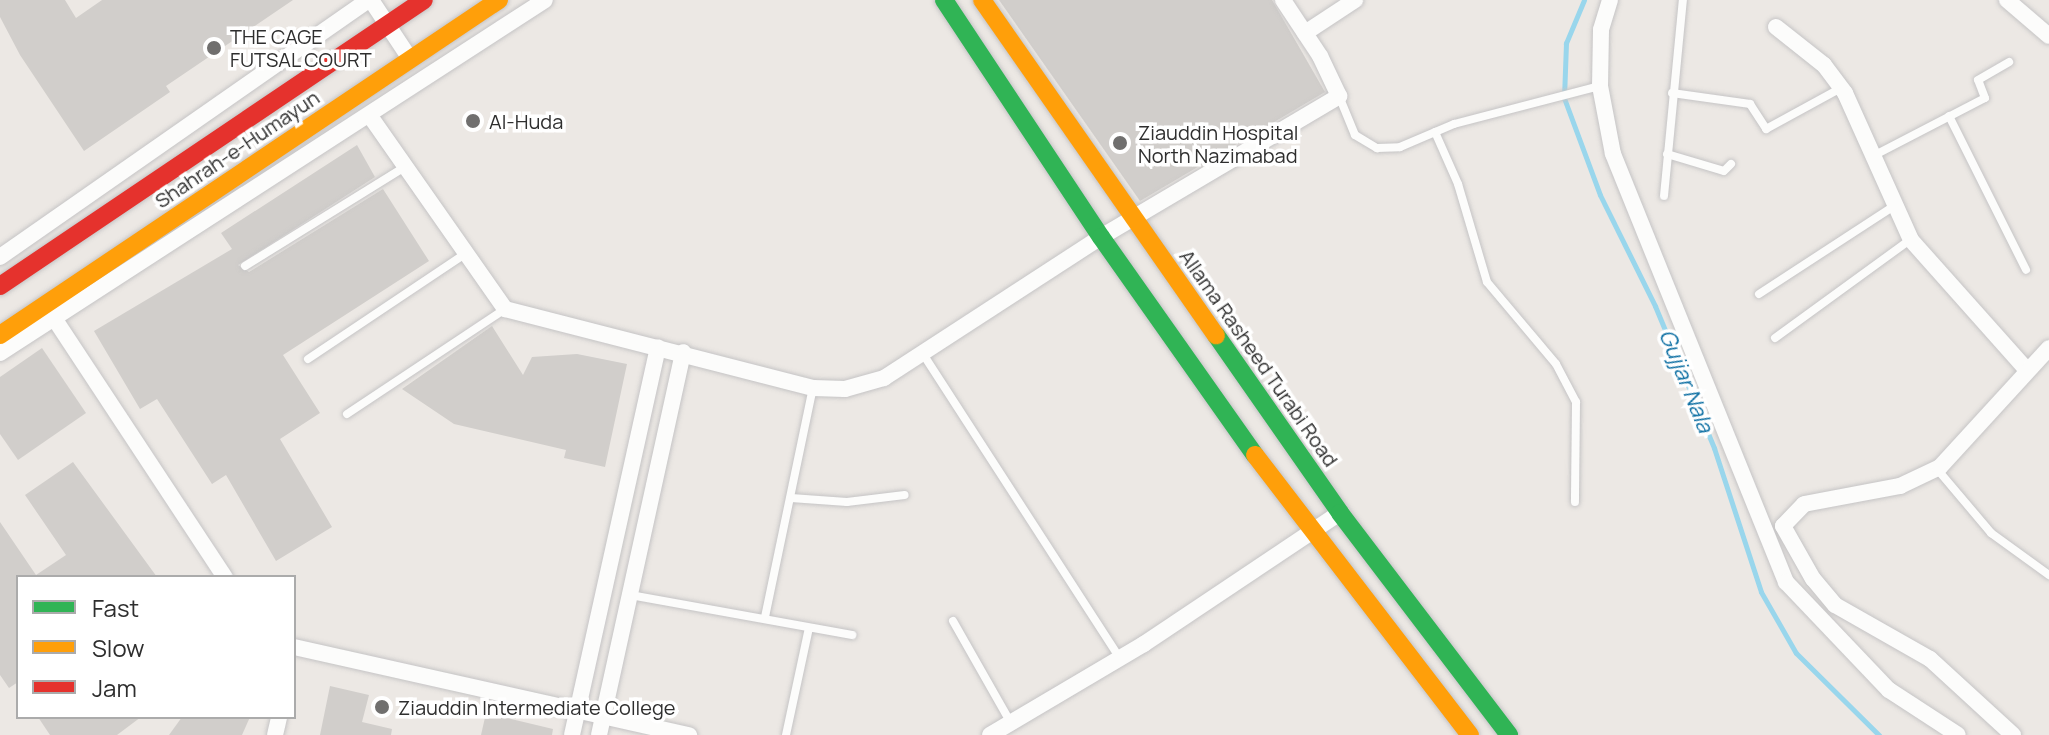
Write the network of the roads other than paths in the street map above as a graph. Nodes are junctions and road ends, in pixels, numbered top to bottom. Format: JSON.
{"nodes":[{"id":1,"x":370,"y":0,"type":"edge"},
{"id":2,"x":424,"y":0,"type":"edge"},
{"id":3,"x":499,"y":0,"type":"edge"},
{"id":4,"x":545,"y":0,"type":"edge"},
{"id":5,"x":944,"y":0,"type":"edge"},
{"id":6,"x":982,"y":0,"type":"edge"},
{"id":7,"x":1283,"y":0,"type":"edge"},
{"id":8,"x":1355,"y":0,"type":"edge"},
{"id":9,"x":1610,"y":0,"type":"edge"},
{"id":10,"x":1683,"y":0,"type":"edge"},
{"id":11,"x":2007,"y":0,"type":"edge"},
{"id":12,"x":389,"y":24,"type":"junction"},
{"id":13,"x":1776,"y":27,"type":"dead end"},
{"id":14,"x":1305,"y":33,"type":"junction"},
{"id":15,"x":2049,"y":36,"type":"edge"},
{"id":16,"x":410,"y":59,"type":"junction"},
{"id":17,"x":2009,"y":62,"type":"dead end"},
{"id":18,"x":1600,"y":86,"type":"junction"},
{"id":19,"x":1841,"y":88,"type":"junction"},
{"id":20,"x":1672,"y":93,"type":"junction"},
{"id":21,"x":1339,"y":96,"type":"junction"},
{"id":22,"x":370,"y":116,"type":"junction"},
{"id":23,"x":1949,"y":116,"type":"junction"},
{"id":24,"x":1435,"y":132,"type":"junction"},
{"id":25,"x":1667,"y":154,"type":"junction"},
{"id":26,"x":1872,"y":157,"type":"junction"},
{"id":27,"x":1731,"y":164,"type":"dead end"},
{"id":28,"x":403,"y":168,"type":"junction"},
{"id":29,"x":1664,"y":196,"type":"dead end"},
{"id":30,"x":1894,"y":206,"type":"junction"},
{"id":31,"x":1134,"y":217,"type":"junction"},
{"id":32,"x":1101,"y":237,"type":"junction"},
{"id":33,"x":1911,"y":240,"type":"junction"},
{"id":34,"x":2,"y":253,"type":"edge"},
{"id":35,"x":465,"y":254,"type":"junction"},
{"id":36,"x":245,"y":266,"type":"dead end"},
{"id":37,"x":2026,"y":270,"type":"dead end"},
{"id":38,"x":19,"y":272,"type":"junction"},
{"id":39,"x":0,"y":286,"type":"edge"},
{"id":40,"x":1759,"y":294,"type":"dead end"},
{"id":41,"x":505,"y":309,"type":"junction"},
{"id":42,"x":52,"y":315,"type":"junction"},
{"id":43,"x":0,"y":335,"type":"edge"},
{"id":44,"x":1775,"y":338,"type":"dead end"},
{"id":45,"x":658,"y":347,"type":"junction"},
{"id":46,"x":2049,"y":348,"type":"edge"},
{"id":47,"x":683,"y":352,"type":"junction"},
{"id":48,"x":0,"y":353,"type":"edge"},
{"id":49,"x":923,"y":354,"type":"junction"},
{"id":50,"x":308,"y":359,"type":"dead end"},
{"id":51,"x":2026,"y":369,"type":"junction"},
{"id":52,"x":813,"y":388,"type":"junction"},
{"id":53,"x":347,"y":414,"type":"dead end"},
{"id":54,"x":1936,"y":469,"type":"junction"},
{"id":55,"x":905,"y":495,"type":"dead end"},
{"id":56,"x":791,"y":498,"type":"junction"},
{"id":57,"x":1575,"y":502,"type":"dead end"},
{"id":58,"x":1340,"y":513,"type":"junction"},
{"id":59,"x":1310,"y":533,"type":"junction"},
{"id":60,"x":224,"y":575,"type":"edge"},
{"id":61,"x":2049,"y":575,"type":"edge"},
{"id":62,"x":630,"y":595,"type":"junction"},
{"id":63,"x":765,"y":617,"type":"junction"},
{"id":64,"x":953,"y":621,"type":"dead end"},
{"id":65,"x":809,"y":628,"type":"junction"},
{"id":66,"x":852,"y":635,"type":"dead end"},
{"id":67,"x":296,"y":647,"type":"edge"},
{"id":68,"x":1120,"y":658,"type":"junction"},
{"id":69,"x":1453,"y":661,"type":"junction"},
{"id":70,"x":1427,"y":682,"type":"junction"},
{"id":71,"x":578,"y":710,"type":"junction"},
{"id":72,"x":604,"y":716,"type":"junction"},
{"id":73,"x":1011,"y":723,"type":"junction"},
{"id":74,"x":572,"y":735,"type":"edge"},
{"id":75,"x":599,"y":735,"type":"edge"},
{"id":76,"x":689,"y":735,"type":"edge"},
{"id":77,"x":786,"y":735,"type":"edge"},
{"id":78,"x":990,"y":735,"type":"edge"},
{"id":79,"x":1470,"y":735,"type":"edge"},
{"id":80,"x":1509,"y":735,"type":"edge"},
{"id":81,"x":1958,"y":735,"type":"edge"},
{"id":82,"x":2013,"y":735,"type":"edge"}],
"edges":[{"from":1,"to":12,"type":"street"},
{"from":1,"to":34,"type":"street"},
{"from":2,"to":12,"type":"main road","name":"Shahrah-e-Humayun"},
{"from":3,"to":16,"type":"main road","name":"Shahrah-e-Humayun"},
{"from":4,"to":22,"type":"street"},
{"from":5,"to":32,"type":"main road"},
{"from":6,"to":31,"type":"main road","name":"Allama Rasheed Turabi Road"},
{"from":7,"to":14,"type":"street"},
{"from":8,"to":14,"type":"street"},
{"from":9,"to":18,"type":"street"},
{"from":10,"to":20,"type":"lane"},
{"from":11,"to":15,"type":"street"},
{"from":12,"to":16,"type":"street"},
{"from":12,"to":38,"type":"main road","name":"Shahrah-e-Humayun"},
{"from":13,"to":19,"type":"street"},
{"from":14,"to":21,"type":"street"},
{"from":16,"to":43,"type":"main road","name":"Shahrah-e-Humayun"},
{"from":17,"to":23,"type":"lane"},
{"from":18,"to":24,"type":"lane"},
{"from":18,"to":81,"type":"street"},
{"from":19,"to":20,"type":"lane"},
{"from":19,"to":26,"type":"street"},
{"from":20,"to":25,"type":"lane"},
{"from":21,"to":24,"type":"lane"},
{"from":21,"to":31,"type":"street"},
{"from":22,"to":28,"type":"street"},
{"from":22,"to":42,"type":"street"},
{"from":23,"to":26,"type":"lane"},
{"from":23,"to":37,"type":"lane"},
{"from":24,"to":57,"type":"lane"},
{"from":25,"to":27,"type":"lane"},
{"from":25,"to":29,"type":"lane"},
{"from":26,"to":30,"type":"street"},
{"from":28,"to":35,"type":"street"},
{"from":28,"to":36,"type":"lane"},
{"from":30,"to":33,"type":"street"},
{"from":30,"to":40,"type":"lane"},
{"from":31,"to":32,"type":"street"},
{"from":31,"to":58,"type":"main road","name":"Allama Rasheed Turabi Road"},
{"from":32,"to":49,"type":"street"},
{"from":32,"to":59,"type":"main road"},
{"from":33,"to":44,"type":"lane"},
{"from":33,"to":51,"type":"street"},
{"from":34,"to":38,"type":"street"},
{"from":35,"to":41,"type":"street"},
{"from":35,"to":50,"type":"lane"},
{"from":38,"to":39,"type":"main road","name":"Shahrah-e-Humayun"},
{"from":41,"to":45,"type":"street"},
{"from":41,"to":53,"type":"lane"},
{"from":42,"to":48,"type":"street"},
{"from":42,"to":60,"type":"street"},
{"from":45,"to":47,"type":"street"},
{"from":45,"to":71,"type":"street"},
{"from":46,"to":51,"type":"street"},
{"from":47,"to":52,"type":"street"},
{"from":47,"to":62,"type":"street"},
{"from":49,"to":52,"type":"street"},
{"from":49,"to":68,"type":"lane"},
{"from":51,"to":54,"type":"street"},
{"from":52,"to":56,"type":"lane"},
{"from":54,"to":61,"type":"lane"},
{"from":54,"to":82,"type":"street"},
{"from":55,"to":56,"type":"lane"},
{"from":56,"to":63,"type":"lane"},
{"from":58,"to":59,"type":"street"},
{"from":58,"to":69,"type":"main road","name":"Allama Rasheed Turabi Road"},
{"from":59,"to":68,"type":"street"},
{"from":59,"to":70,"type":"main road"},
{"from":62,"to":63,"type":"lane"},
{"from":62,"to":72,"type":"street"},
{"from":63,"to":65,"type":"lane"},
{"from":64,"to":73,"type":"lane"},
{"from":65,"to":66,"type":"lane"},
{"from":65,"to":77,"type":"lane"},
{"from":67,"to":71,"type":"street"},
{"from":68,"to":73,"type":"street"},
{"from":69,"to":70,"type":"main road"},
{"from":69,"to":80,"type":"main road","name":"Allama Rasheed Turabi Road"},
{"from":70,"to":79,"type":"main road"},
{"from":71,"to":72,"type":"street"},
{"from":71,"to":74,"type":"street"},
{"from":72,"to":75,"type":"street"},
{"from":72,"to":76,"type":"street"},
{"from":73,"to":78,"type":"street"}]}
